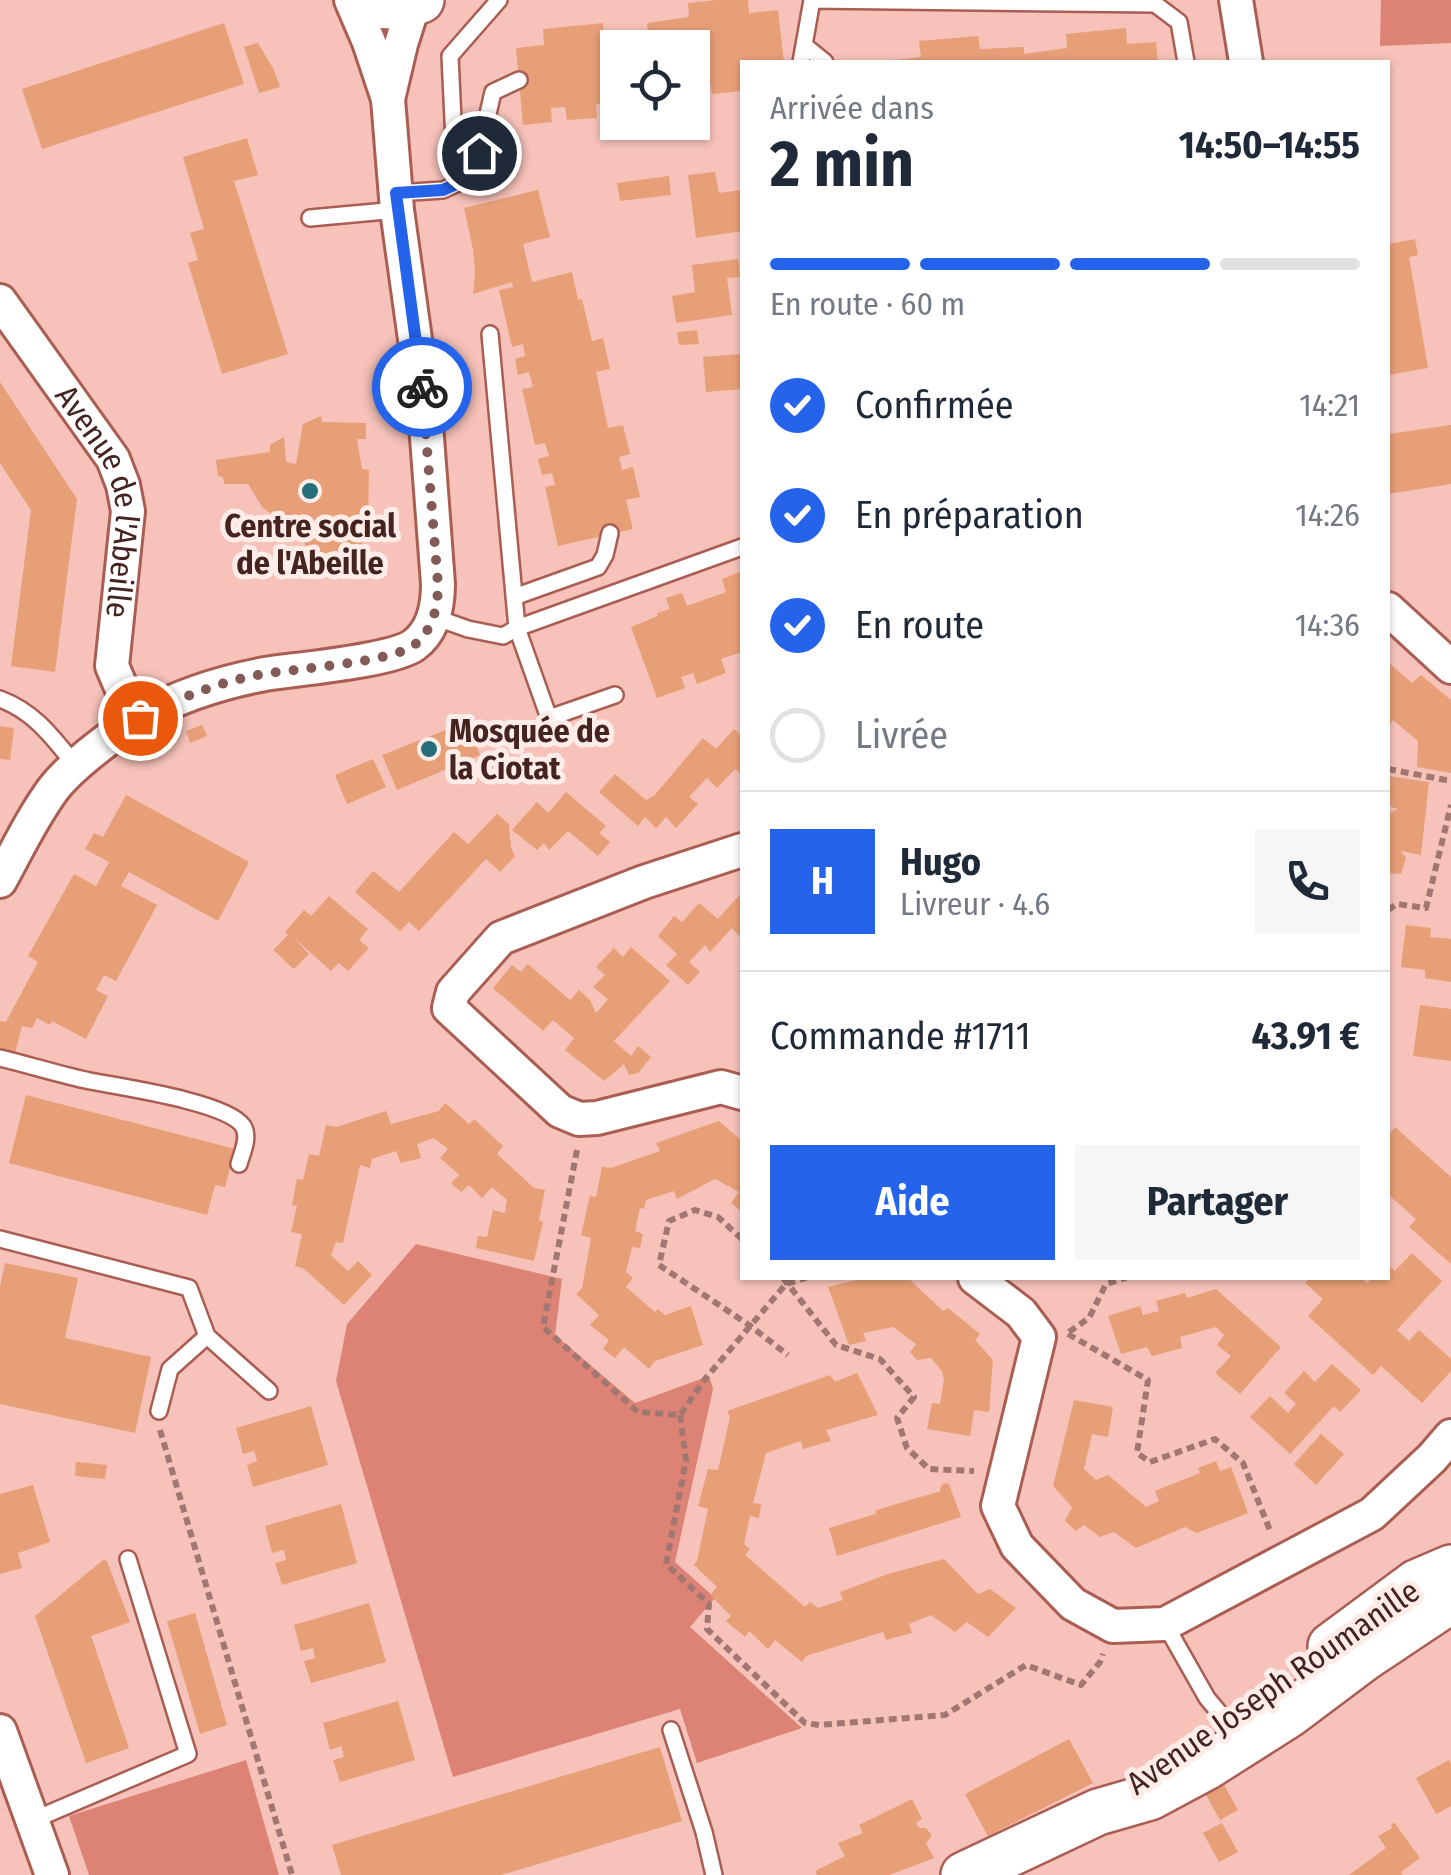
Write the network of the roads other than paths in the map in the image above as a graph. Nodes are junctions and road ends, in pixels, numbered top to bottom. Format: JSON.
{"nodes":[{"id":1,"x":351,"y":0,"type":"edge"},
{"id":2,"x":362,"y":0,"type":"edge"},
{"id":3,"x":499,"y":0,"type":"edge"},
{"id":4,"x":812,"y":0,"type":"edge"},
{"id":5,"x":1236,"y":0,"type":"edge"},
{"id":6,"x":418,"y":2,"type":"edge"},
{"id":7,"x":804,"y":45,"type":"junction"},
{"id":8,"x":801,"y":60,"type":"edge"},
{"id":9,"x":823,"y":60,"type":"edge"},
{"id":10,"x":1186,"y":60,"type":"edge"},
{"id":11,"x":1246,"y":60,"type":"edge"},
{"id":12,"x":519,"y":80,"type":"dead end"},
{"id":13,"x":388,"y":100,"type":"junction"},
{"id":14,"x":455,"y":155,"type":"junction"},
{"id":15,"x":397,"y":201,"type":"junction"},
{"id":16,"x":310,"y":218,"type":"dead end"},
{"id":17,"x":0,"y":301,"type":"edge"},
{"id":18,"x":490,"y":334,"type":"dead end"},
{"id":19,"x":610,"y":533,"type":"dead end"},
{"id":20,"x":740,"y":547,"type":"edge"},
{"id":21,"x":514,"y":597,"type":"junction"},
{"id":22,"x":1390,"y":610,"type":"edge"},
{"id":23,"x":434,"y":617,"type":"junction"},
{"id":24,"x":516,"y":628,"type":"junction"},
{"id":25,"x":1451,"y":666,"type":"edge"},
{"id":26,"x":615,"y":695,"type":"dead end"},
{"id":27,"x":0,"y":699,"type":"edge"},
{"id":28,"x":140,"y":718,"type":"junction"},
{"id":29,"x":76,"y":766,"type":"junction"},
{"id":30,"x":740,"y":851,"type":"edge"},
{"id":31,"x":0,"y":880,"type":"edge"},
{"id":32,"x":0,"y":1058,"type":"edge"},
{"id":33,"x":740,"y":1092,"type":"edge"},
{"id":34,"x":239,"y":1164,"type":"dead end"},
{"id":35,"x":0,"y":1240,"type":"edge"},
{"id":36,"x":978,"y":1280,"type":"edge"},
{"id":37,"x":206,"y":1336,"type":"junction"},
{"id":38,"x":269,"y":1391,"type":"dead end"},
{"id":39,"x":159,"y":1411,"type":"road end"},
{"id":40,"x":1451,"y":1436,"type":"edge"},
{"id":41,"x":128,"y":1559,"type":"dead end"},
{"id":42,"x":1451,"y":1568,"type":"edge"},
{"id":43,"x":1451,"y":1600,"type":"edge"},
{"id":44,"x":1165,"y":1624,"type":"junction"},
{"id":45,"x":1227,"y":1722,"type":"junction"},
{"id":46,"x":671,"y":1730,"type":"dead end"},
{"id":47,"x":0,"y":1731,"type":"edge"},
{"id":48,"x":1098,"y":1812,"type":"junction"},
{"id":49,"x":31,"y":1821,"type":"junction"},
{"id":50,"x":52,"y":1875,"type":"edge"},
{"id":51,"x":714,"y":1875,"type":"edge"},
{"id":52,"x":964,"y":1875,"type":"edge"}],
"edges":[{"from":1,"to":13,"type":"street"},
{"from":2,"to":6,"type":"main road"},
{"from":3,"to":14,"type":"lane"},
{"from":4,"to":7,"type":"lane"},
{"from":4,"to":10,"type":"lane"},
{"from":5,"to":11,"type":"street"},
{"from":6,"to":13,"type":"street"},
{"from":7,"to":8,"type":"lane"},
{"from":7,"to":9,"type":"lane"},
{"from":12,"to":14,"type":"lane"},
{"from":13,"to":15,"type":"street"},
{"from":14,"to":15,"type":"lane"},
{"from":15,"to":16,"type":"lane"},
{"from":15,"to":23,"type":"street"},
{"from":17,"to":28,"type":"street","name":"Avenue de l'Abeille"},
{"from":18,"to":21,"type":"lane"},
{"from":19,"to":21,"type":"lane"},
{"from":20,"to":24,"type":"lane"},
{"from":21,"to":24,"type":"lane"},
{"from":22,"to":25,"type":"street"},
{"from":23,"to":24,"type":"lane"},
{"from":23,"to":28,"type":"street"},
{"from":24,"to":26,"type":"lane"},
{"from":27,"to":29,"type":"lane"},
{"from":28,"to":29,"type":"street"},
{"from":29,"to":31,"type":"street"},
{"from":30,"to":33,"type":"street"},
{"from":32,"to":34,"type":"lane"},
{"from":35,"to":37,"type":"lane"},
{"from":36,"to":44,"type":"street"},
{"from":37,"to":38,"type":"lane"},
{"from":37,"to":39,"type":"lane"},
{"from":40,"to":44,"type":"street"},
{"from":41,"to":49,"type":"lane"},
{"from":42,"to":45,"type":"main road","name":"Avenue Joseph Roumanille"},
{"from":43,"to":48,"type":"main road","name":"Avenue Joseph Roumanille"},
{"from":44,"to":45,"type":"lane"},
{"from":45,"to":48,"type":"main road","name":"Avenue Joseph Roumanille"},
{"from":46,"to":51,"type":"lane"},
{"from":47,"to":49,"type":"street"},
{"from":48,"to":52,"type":"main road","name":"Avenue Joseph Roumanille"},
{"from":49,"to":50,"type":"street"}]}
